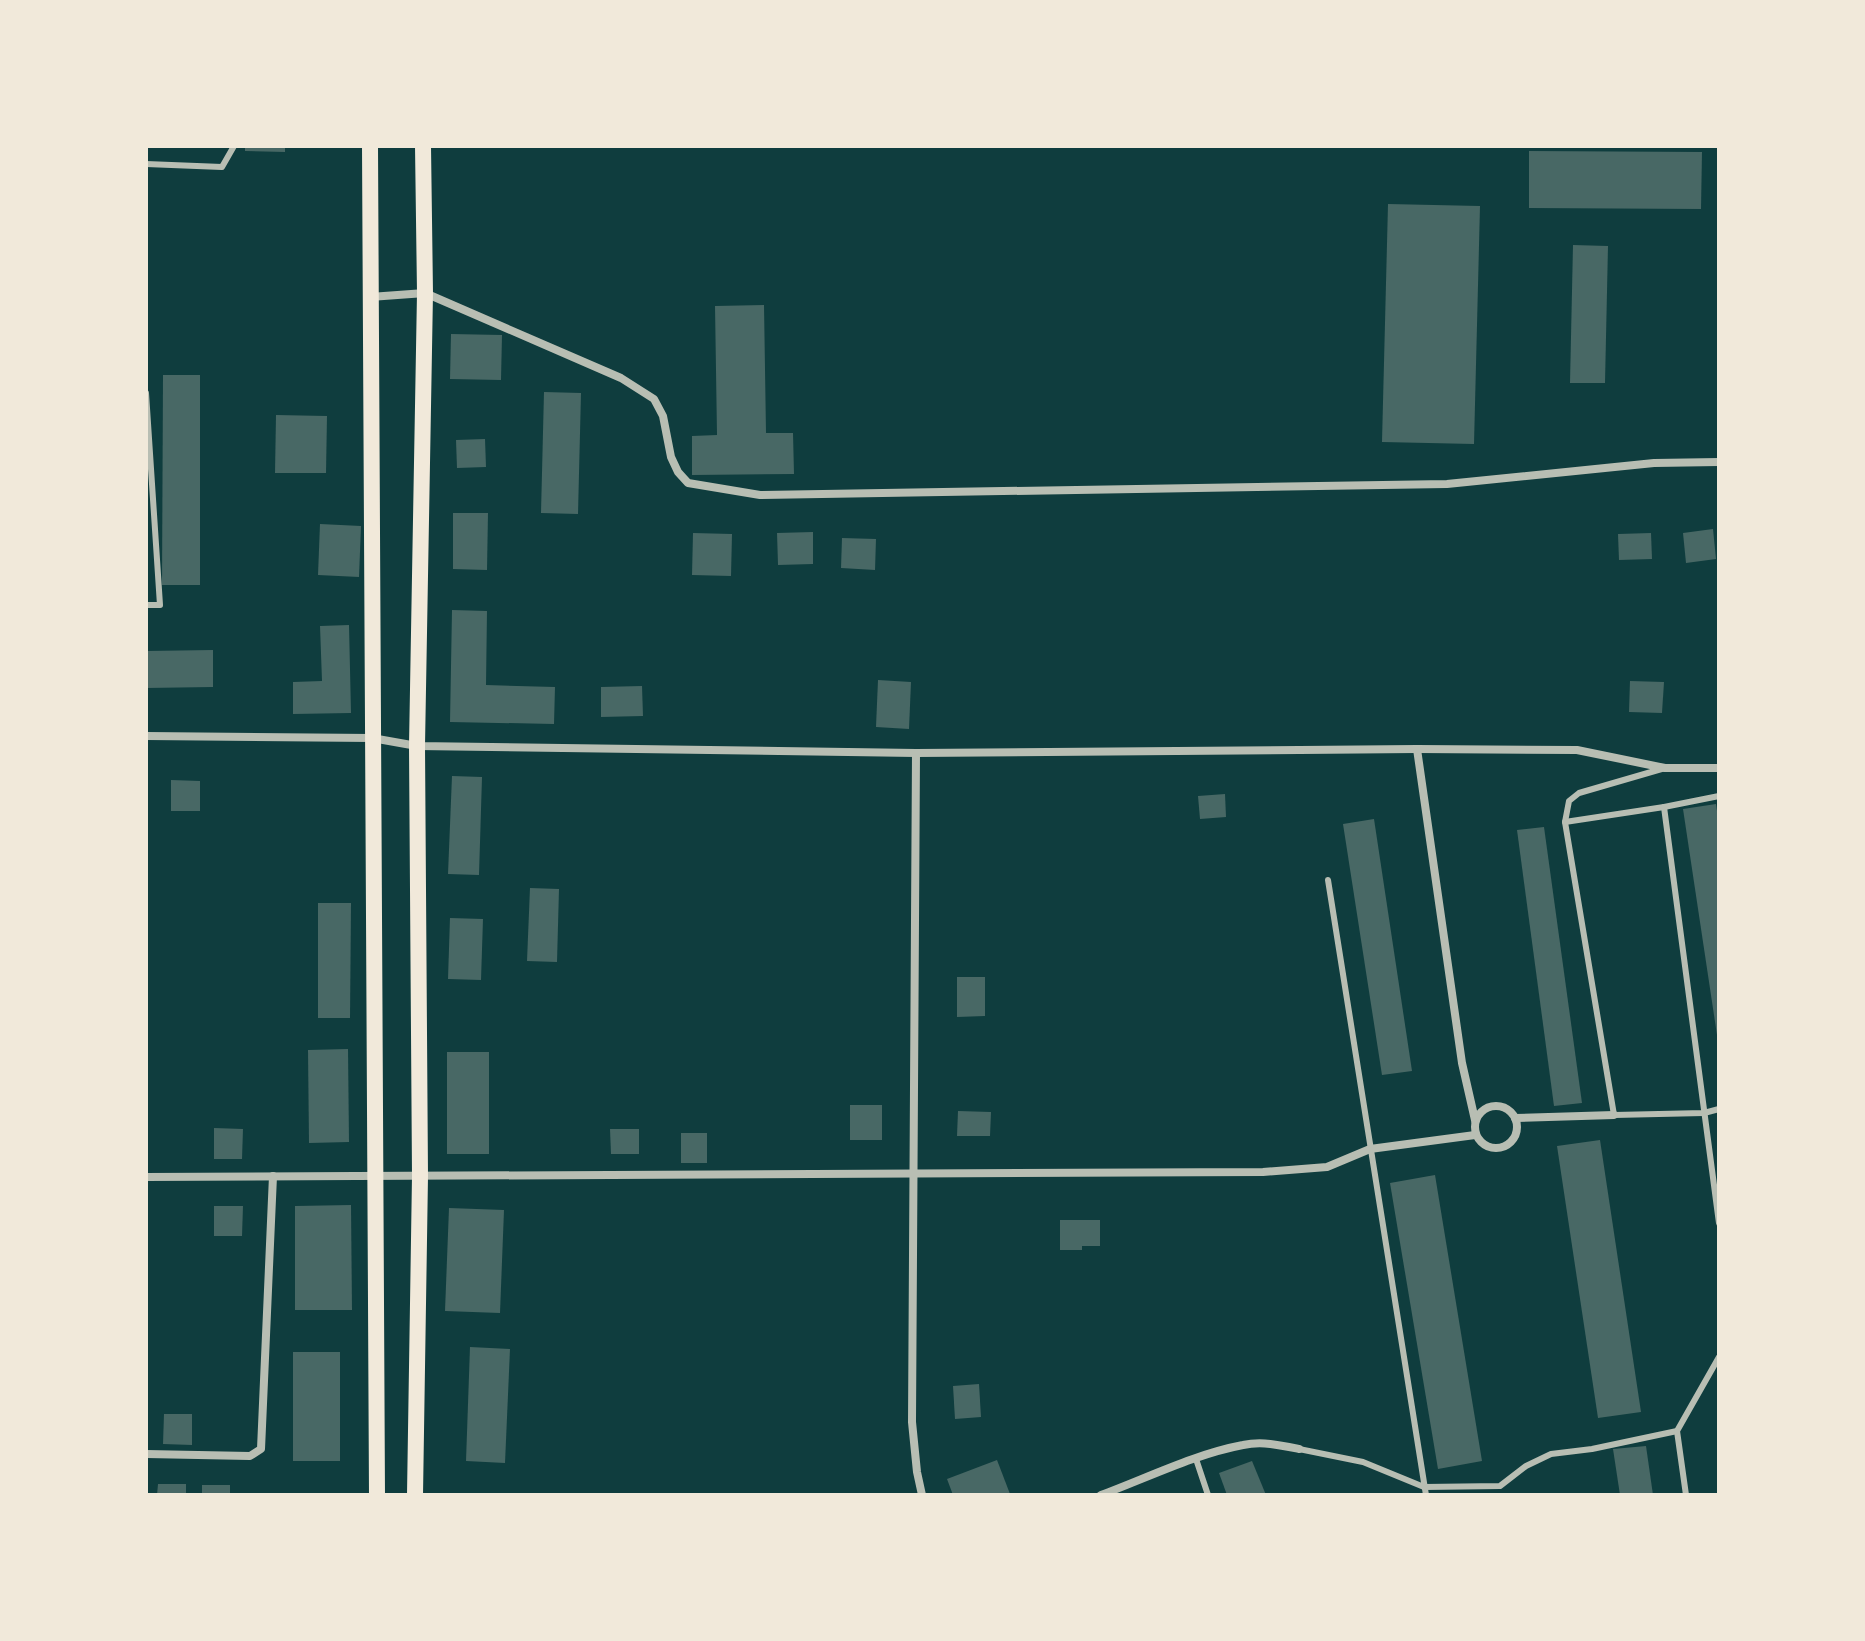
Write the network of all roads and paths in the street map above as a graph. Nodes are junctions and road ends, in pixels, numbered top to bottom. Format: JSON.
{"nodes":[{"id":1,"x":234,"y":146,"type":"edge"},
{"id":2,"x":370,"y":146,"type":"edge"},
{"id":3,"x":423,"y":146,"type":"edge"},
{"id":4,"x":146,"y":164,"type":"edge"},
{"id":5,"x":425,"y":293,"type":"junction"},
{"id":6,"x":369,"y":297,"type":"junction"},
{"id":7,"x":146,"y":393,"type":"edge"},
{"id":8,"x":1719,"y":462,"type":"edge"},
{"id":9,"x":146,"y":605,"type":"edge"},
{"id":10,"x":146,"y":736,"type":"edge"},
{"id":11,"x":372,"y":738,"type":"junction"},
{"id":12,"x":417,"y":746,"type":"junction"},
{"id":13,"x":1417,"y":749,"type":"junction"},
{"id":14,"x":916,"y":753,"type":"junction"},
{"id":15,"x":1665,"y":768,"type":"junction"},
{"id":16,"x":1719,"y":768,"type":"edge"},
{"id":17,"x":1719,"y":796,"type":"edge"},
{"id":18,"x":1664,"y":807,"type":"junction"},
{"id":19,"x":1565,"y":822,"type":"junction"},
{"id":20,"x":1328,"y":880,"type":"dead end"},
{"id":21,"x":1719,"y":1109,"type":"edge"},
{"id":22,"x":1704,"y":1113,"type":"junction"},
{"id":23,"x":1614,"y":1115,"type":"junction"},
{"id":24,"x":1515,"y":1118,"type":"junction"},
{"id":25,"x":1475,"y":1120,"type":"junction"},
{"id":26,"x":1475,"y":1135,"type":"junction"},
{"id":27,"x":1370,"y":1149,"type":"junction"},
{"id":28,"x":913,"y":1173,"type":"junction"},
{"id":29,"x":273,"y":1176,"type":"junction"},
{"id":30,"x":377,"y":1176,"type":"junction"},
{"id":31,"x":420,"y":1176,"type":"junction"},
{"id":32,"x":146,"y":1177,"type":"edge"},
{"id":33,"x":1719,"y":1223,"type":"edge"},
{"id":34,"x":1719,"y":1357,"type":"edge"},
{"id":35,"x":1677,"y":1431,"type":"junction"},
{"id":36,"x":1299,"y":1449,"type":"joint"},
{"id":37,"x":146,"y":1454,"type":"edge"},
{"id":38,"x":1196,"y":1459,"type":"junction"},
{"id":39,"x":1500,"y":1486,"type":"junction"},
{"id":40,"x":1425,"y":1491,"type":"edge"},
{"id":41,"x":377,"y":1495,"type":"edge"},
{"id":42,"x":415,"y":1495,"type":"edge"},
{"id":43,"x":922,"y":1495,"type":"edge"},
{"id":44,"x":1101,"y":1495,"type":"edge"},
{"id":45,"x":1208,"y":1495,"type":"edge"},
{"id":46,"x":1501,"y":1495,"type":"edge"},
{"id":47,"x":1686,"y":1495,"type":"edge"}],
"edges":[{"from":1,"to":4,"type":"lane"},
{"from":2,"to":6,"type":"main road"},
{"from":3,"to":5,"type":"main road"},
{"from":5,"to":6,"type":"street"},
{"from":5,"to":8,"type":"street"},
{"from":5,"to":12,"type":"main road"},
{"from":6,"to":11,"type":"main road"},
{"from":7,"to":9,"type":"lane"},
{"from":10,"to":11,"type":"street"},
{"from":11,"to":12,"type":"street"},
{"from":11,"to":30,"type":"main road"},
{"from":12,"to":14,"type":"street"},
{"from":12,"to":31,"type":"main road"},
{"from":13,"to":14,"type":"street"},
{"from":13,"to":15,"type":"street"},
{"from":13,"to":25,"type":"street"},
{"from":14,"to":28,"type":"street"},
{"from":15,"to":16,"type":"street"},
{"from":15,"to":19,"type":"lane"},
{"from":17,"to":18,"type":"lane"},
{"from":18,"to":19,"type":"lane"},
{"from":18,"to":22,"type":"lane"},
{"from":19,"to":23,"type":"lane"},
{"from":20,"to":27,"type":"lane"},
{"from":21,"to":22,"type":"lane"},
{"from":22,"to":23,"type":"lane"},
{"from":22,"to":33,"type":"lane"},
{"from":23,"to":24,"type":"street"},
{"from":24,"to":25,"type":"street"},
{"from":24,"to":26,"type":"street"},
{"from":25,"to":26,"type":"street"},
{"from":26,"to":27,"type":"street"},
{"from":27,"to":28,"type":"street"},
{"from":27,"to":40,"type":"lane"},
{"from":28,"to":31,"type":"street"},
{"from":28,"to":43,"type":"street"},
{"from":29,"to":30,"type":"street"},
{"from":29,"to":32,"type":"street"},
{"from":29,"to":37,"type":"street"},
{"from":30,"to":31,"type":"street"},
{"from":30,"to":41,"type":"main road"},
{"from":31,"to":42,"type":"main road"},
{"from":34,"to":35,"type":"lane"},
{"from":35,"to":39,"type":"lane"},
{"from":35,"to":47,"type":"lane"},
{"from":36,"to":38,"type":"street"},
{"from":36,"to":40,"type":"lane"},
{"from":38,"to":44,"type":"street"},
{"from":38,"to":45,"type":"lane"},
{"from":39,"to":40,"type":"lane"},
{"from":39,"to":46,"type":"lane"}]}
